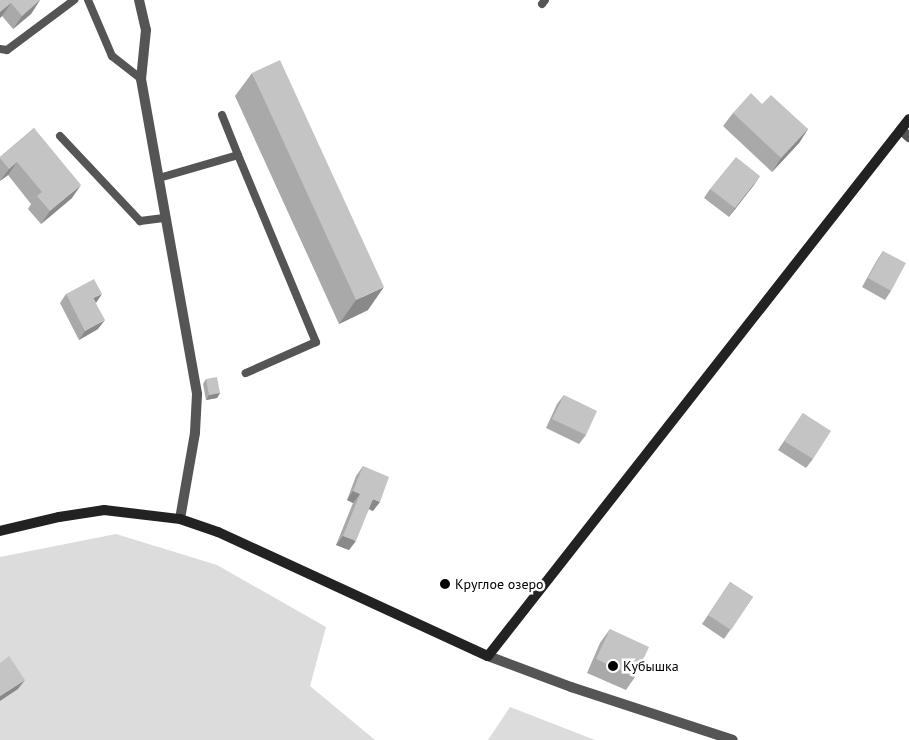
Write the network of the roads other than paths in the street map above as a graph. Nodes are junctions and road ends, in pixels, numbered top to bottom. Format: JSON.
{"nodes":[{"id":1,"x":74,"y":0,"type":"edge"},
{"id":2,"x":88,"y":0,"type":"edge"},
{"id":3,"x":139,"y":0,"type":"edge"},
{"id":4,"x":0,"y":49,"type":"edge"},
{"id":5,"x":141,"y":79,"type":"junction"},
{"id":6,"x":222,"y":115,"type":"dead end"},
{"id":7,"x":909,"y":119,"type":"edge"},
{"id":8,"x":905,"y":134,"type":"edge"},
{"id":9,"x":60,"y":136,"type":"dead end"},
{"id":10,"x":238,"y":155,"type":"junction"},
{"id":11,"x":159,"y":178,"type":"junction"},
{"id":12,"x":166,"y":218,"type":"junction"},
{"id":13,"x":246,"y":373,"type":"dead end"},
{"id":14,"x":180,"y":519,"type":"junction"},
{"id":15,"x":0,"y":531,"type":"edge"},
{"id":16,"x":488,"y":656,"type":"junction"},
{"id":17,"x":733,"y":740,"type":"edge"}],
"edges":[{"from":1,"to":4,"type":"lane"},
{"from":2,"to":5,"type":"lane"},
{"from":3,"to":5,"type":"street"},
{"from":5,"to":11,"type":"street"},
{"from":6,"to":10,"type":"lane"},
{"from":7,"to":8,"type":"main road"},
{"from":8,"to":16,"type":"main road"},
{"from":9,"to":12,"type":"lane"},
{"from":10,"to":11,"type":"lane"},
{"from":10,"to":13,"type":"lane"},
{"from":11,"to":12,"type":"street"},
{"from":12,"to":14,"type":"street"},
{"from":14,"to":15,"type":"main road"},
{"from":14,"to":16,"type":"main road"},
{"from":16,"to":17,"type":"street"}]}
